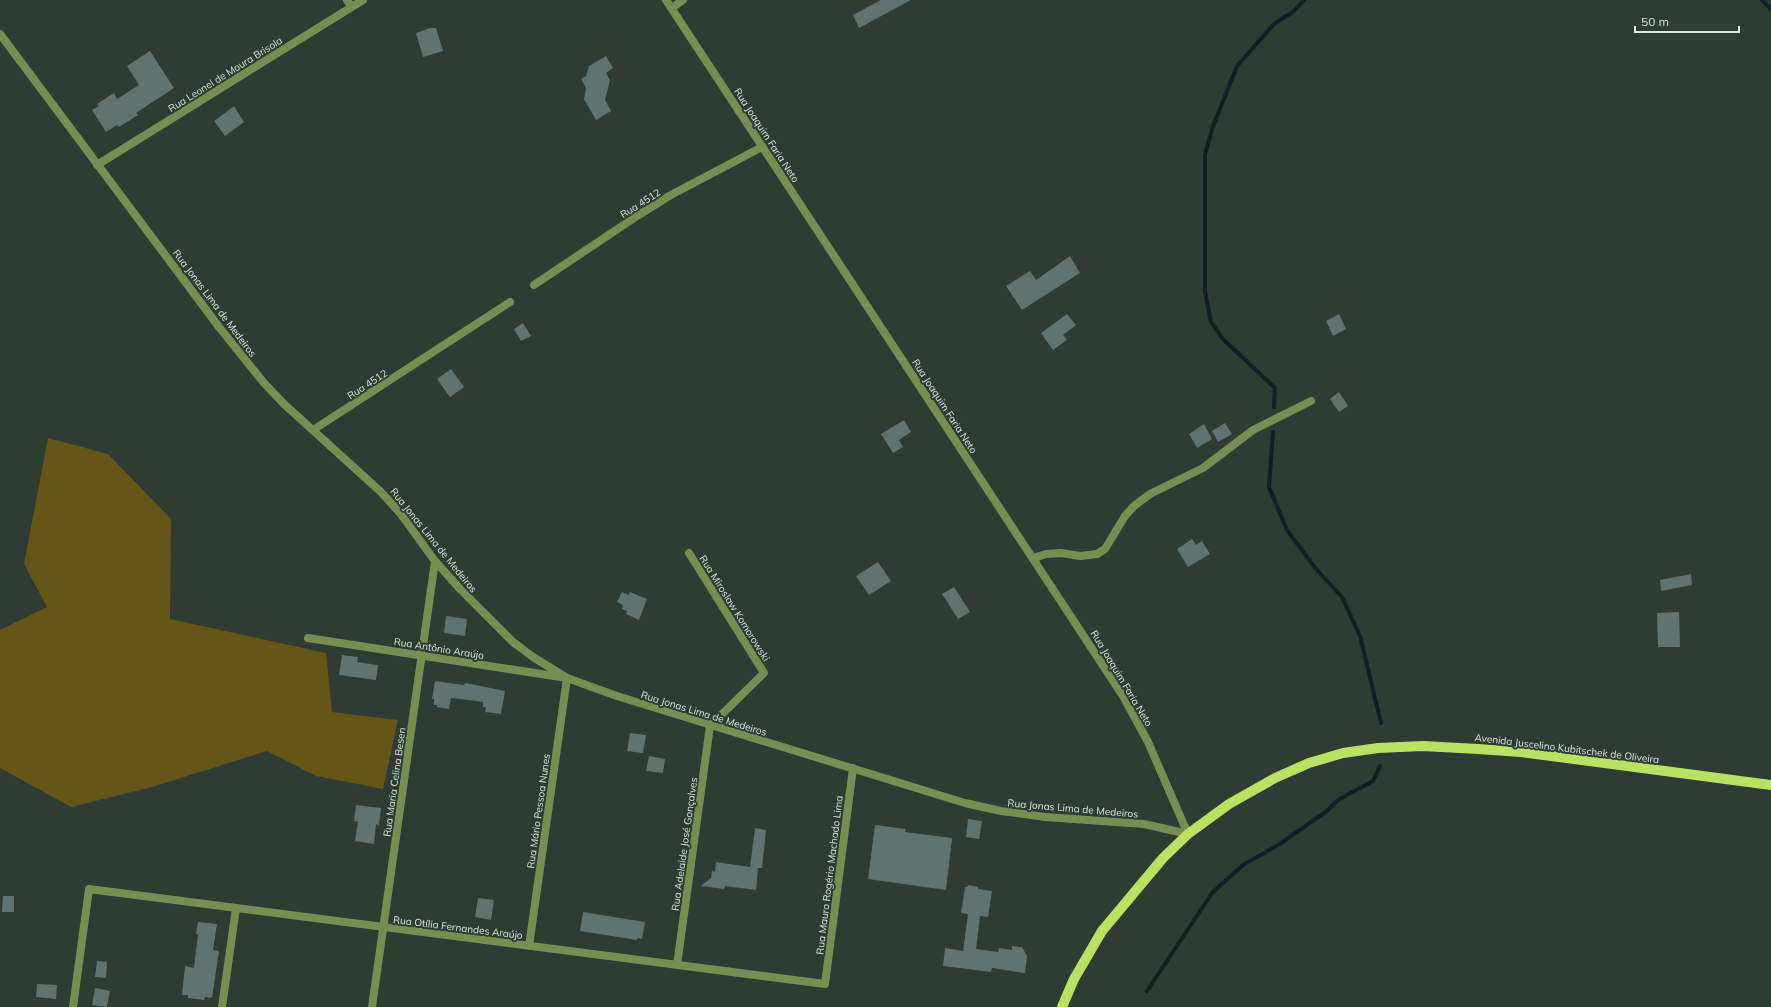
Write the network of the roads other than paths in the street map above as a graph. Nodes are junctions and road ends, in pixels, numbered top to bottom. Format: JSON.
{"nodes":[{"id":1,"x":363,"y":0,"type":"edge"},
{"id":2,"x":666,"y":0,"type":"edge"},
{"id":3,"x":683,"y":0,"type":"edge"},
{"id":4,"x":349,"y":4,"type":"edge"},
{"id":5,"x":672,"y":8,"type":"junction"},
{"id":6,"x":0,"y":34,"type":"edge"},
{"id":7,"x":762,"y":146,"type":"junction"},
{"id":8,"x":97,"y":165,"type":"junction"},
{"id":9,"x":534,"y":285,"type":"dead end"},
{"id":10,"x":510,"y":302,"type":"dead end"},
{"id":11,"x":1311,"y":401,"type":"dead end"},
{"id":12,"x":313,"y":430,"type":"junction"},
{"id":13,"x":690,"y":553,"type":"dead end"},
{"id":14,"x":1034,"y":558,"type":"junction"},
{"id":15,"x":435,"y":561,"type":"junction"},
{"id":16,"x":308,"y":638,"type":"dead end"},
{"id":17,"x":422,"y":656,"type":"junction"},
{"id":18,"x":567,"y":678,"type":"junction"},
{"id":19,"x":710,"y":726,"type":"junction"},
{"id":20,"x":853,"y":768,"type":"junction"},
{"id":21,"x":1771,"y":785,"type":"edge"},
{"id":22,"x":1188,"y":834,"type":"junction"},
{"id":23,"x":236,"y":908,"type":"junction"},
{"id":24,"x":384,"y":927,"type":"junction"},
{"id":25,"x":529,"y":946,"type":"junction"},
{"id":26,"x":677,"y":965,"type":"junction"},
{"id":27,"x":825,"y":984,"type":"joint"},
{"id":28,"x":73,"y":1007,"type":"edge"},
{"id":29,"x":222,"y":1007,"type":"edge"},
{"id":30,"x":372,"y":1007,"type":"edge"},
{"id":31,"x":1062,"y":1007,"type":"edge"}],
"edges":[{"from":1,"to":4,"type":"street","name":"Rua Leonel de Moura Brisola"},
{"from":2,"to":5,"type":"street","name":"Rua Joaquim Faria Neto"},
{"from":3,"to":5,"type":"street"},
{"from":4,"to":8,"type":"street","name":"Rua Leonel de Moura Brisola"},
{"from":5,"to":7,"type":"street","name":"Rua Joaquim Faria Neto"},
{"from":6,"to":8,"type":"street","name":"Rua Jonas Lima de Medeiros"},
{"from":7,"to":9,"type":"street","name":"Rua 4512"},
{"from":7,"to":14,"type":"street","name":"Rua Joaquim Faria Neto"},
{"from":8,"to":12,"type":"street","name":"Rua Jonas Lima de Medeiros"},
{"from":10,"to":12,"type":"street","name":"Rua 4512"},
{"from":11,"to":14,"type":"street"},
{"from":12,"to":15,"type":"street","name":"Rua Jonas Lima de Medeiros"},
{"from":13,"to":19,"type":"street","name":"Rua Miroslaw Komorowski"},
{"from":14,"to":22,"type":"street","name":"Rua Joaquim Faria Neto"},
{"from":15,"to":17,"type":"street","name":"Rua Maria Celina Besen"},
{"from":15,"to":18,"type":"street","name":"Rua Jonas Lima de Medeiros"},
{"from":16,"to":17,"type":"street","name":"Rua Antônio Araújo"},
{"from":17,"to":18,"type":"street","name":"Rua Antônio Araújo"},
{"from":17,"to":24,"type":"street","name":"Rua Maria Celina Besen"},
{"from":18,"to":19,"type":"street","name":"Rua Jonas Lima de Medeiros"},
{"from":18,"to":25,"type":"street","name":"Rua Mário Pessoa Nunes"},
{"from":19,"to":20,"type":"street","name":"Rua Jonas Lima de Medeiros"},
{"from":19,"to":26,"type":"street","name":"Rua Adelaide José Gonçalves"},
{"from":20,"to":22,"type":"street","name":"Rua Jonas Lima de Medeiros"},
{"from":20,"to":27,"type":"street","name":"Rua Mauro Rogério Machado Lima"},
{"from":21,"to":22,"type":"main road","name":"Avenida Juscelino Kubitschek de Oliveira"},
{"from":22,"to":31,"type":"main road","name":"Avenida Juscelino Kubitschek de Oliveira"},
{"from":23,"to":24,"type":"street","name":"Rua Otília Fernandes Araújo"},
{"from":23,"to":28,"type":"street","name":"Rua Otília Fernandes Araújo"},
{"from":23,"to":29,"type":"street"},
{"from":24,"to":25,"type":"street","name":"Rua Otília Fernandes Araújo"},
{"from":24,"to":30,"type":"street","name":"Rua Maria Celina Besen"},
{"from":25,"to":26,"type":"street","name":"Rua Otília Fernandes Araújo"},
{"from":26,"to":27,"type":"street","name":"Rua Otília Fernandes Araújo"}]}
